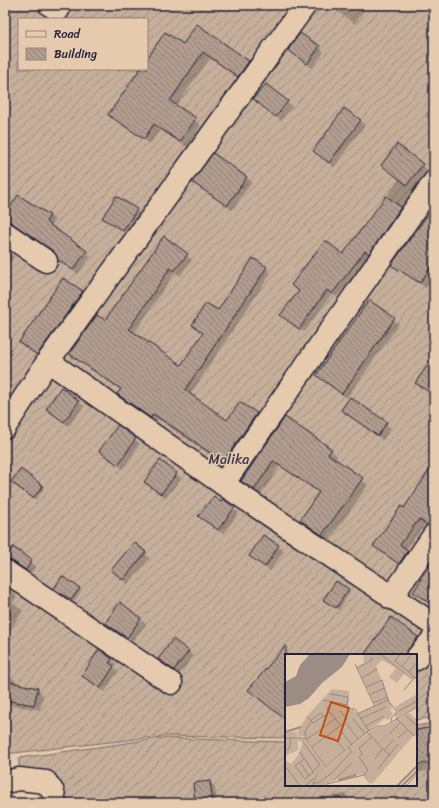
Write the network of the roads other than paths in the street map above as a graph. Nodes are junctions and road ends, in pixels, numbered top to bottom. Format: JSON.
{"nodes":[{"id":1,"x":306,"y":5,"type":"edge"},
{"id":2,"x":434,"y":182,"type":"edge"},
{"id":3,"x":5,"y":233,"type":"edge"},
{"id":4,"x":46,"y":261,"type":"dead end"},
{"id":5,"x":48,"y":361,"type":"junction"},
{"id":6,"x":5,"y":427,"type":"edge"},
{"id":7,"x":223,"y":484,"type":"junction"},
{"id":8,"x":434,"y":535,"type":"edge"},
{"id":9,"x":5,"y":571,"type":"edge"},
{"id":10,"x":391,"y":598,"type":"junction"},
{"id":11,"x":434,"y":625,"type":"edge"},
{"id":12,"x":434,"y":638,"type":"edge"},
{"id":13,"x":417,"y":658,"type":"edge"},
{"id":14,"x":171,"y":683,"type":"dead end"},
{"id":15,"x":5,"y":782,"type":"edge"},
{"id":16,"x":55,"y":803,"type":"edge"}],
"edges":[{"from":1,"to":5,"type":"street"},
{"from":2,"to":7,"type":"street"},
{"from":3,"to":4,"type":"street"},
{"from":5,"to":6,"type":"street"},
{"from":5,"to":7,"type":"street"},
{"from":7,"to":10,"type":"street"},
{"from":8,"to":10,"type":"street"},
{"from":9,"to":14,"type":"street"},
{"from":10,"to":11,"type":"street"},
{"from":12,"to":13,"type":"street"},
{"from":15,"to":16,"type":"street"}]}
